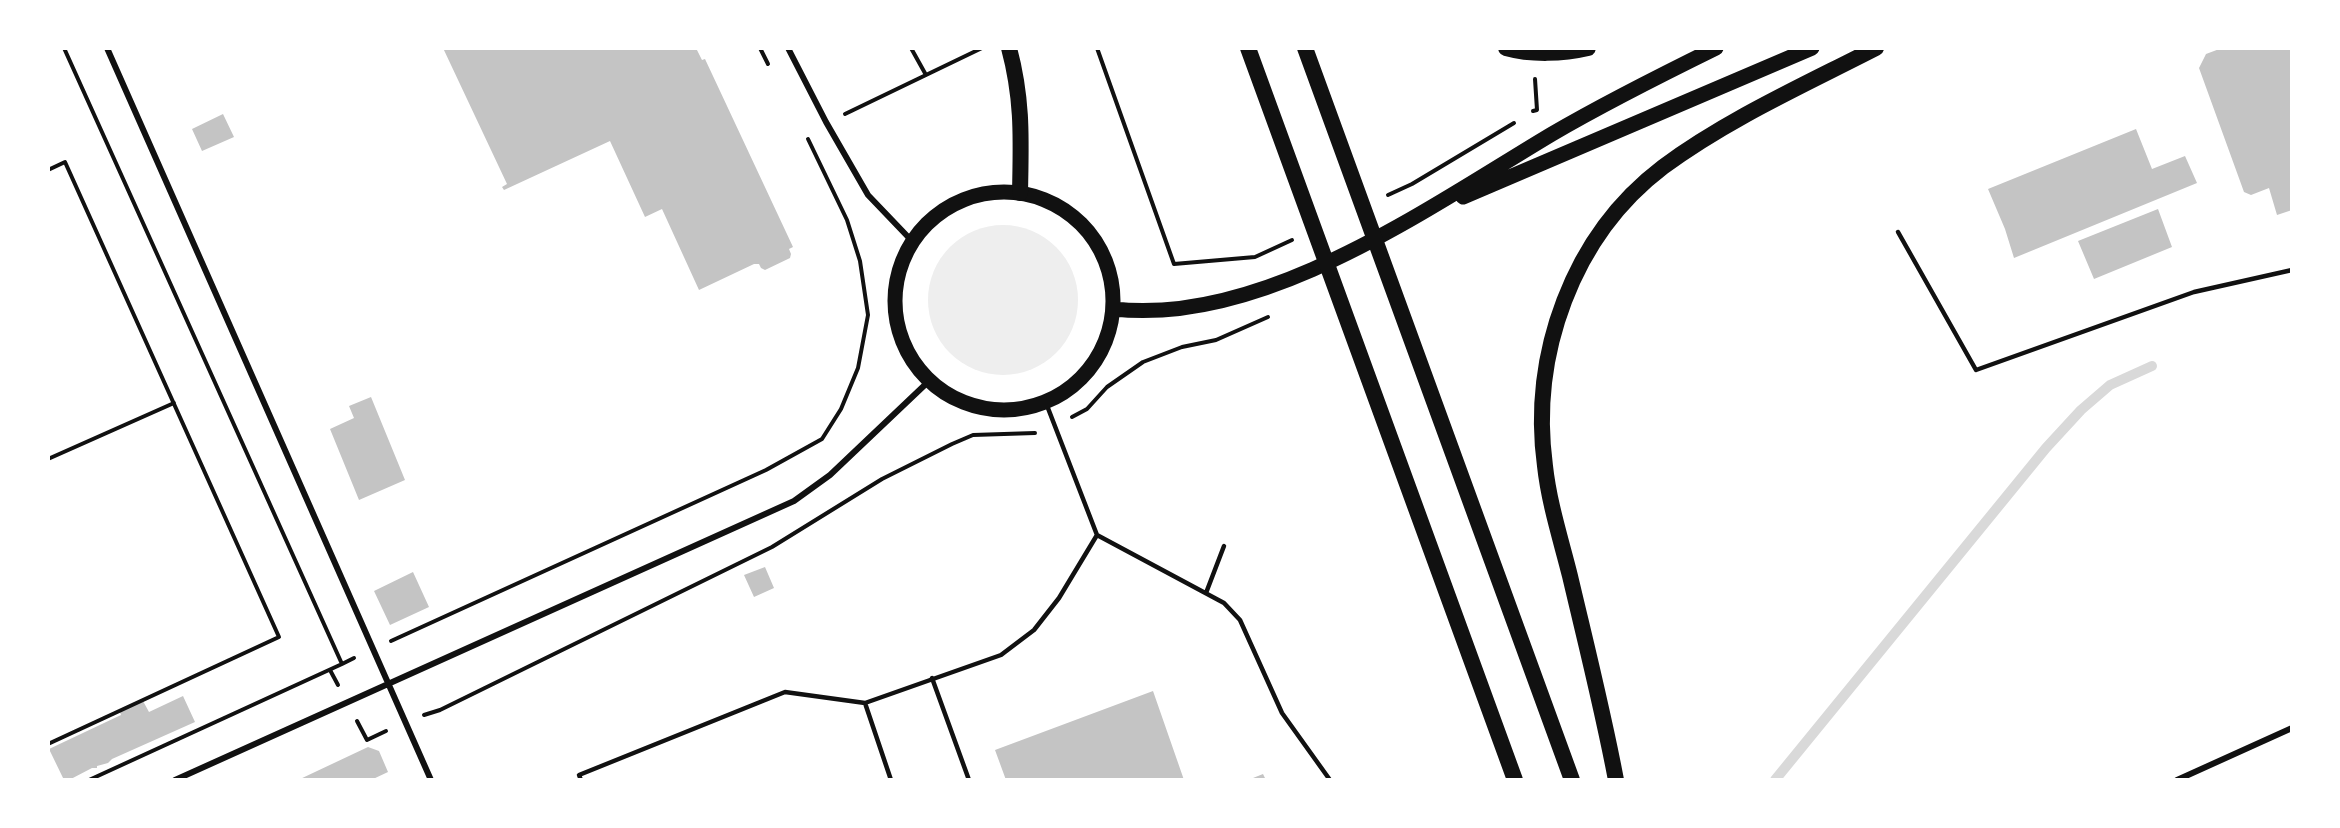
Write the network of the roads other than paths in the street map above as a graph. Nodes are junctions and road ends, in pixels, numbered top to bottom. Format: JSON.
{"nodes":[{"id":1,"x":106,"y":48,"type":"edge"},
{"id":2,"x":788,"y":48,"type":"edge"},
{"id":3,"x":1009,"y":48,"type":"edge"},
{"id":4,"x":1248,"y":48,"type":"edge"},
{"id":5,"x":1305,"y":48,"type":"edge"},
{"id":6,"x":1506,"y":48,"type":"edge"},
{"id":7,"x":1588,"y":48,"type":"edge"},
{"id":8,"x":1716,"y":48,"type":"edge"},
{"id":9,"x":1812,"y":48,"type":"edge"},
{"id":10,"x":1876,"y":48,"type":"edge"},
{"id":11,"x":1020,"y":193,"type":"junction"},
{"id":12,"x":1407,"y":221,"type":"junction"},
{"id":13,"x":1898,"y":232,"type":"dead end"},
{"id":14,"x":912,"y":241,"type":"junction"},
{"id":15,"x":2292,"y":270,"type":"edge"},
{"id":16,"x":1113,"y":309,"type":"junction"},
{"id":17,"x":929,"y":381,"type":"junction"},
{"id":18,"x":1046,"y":402,"type":"junction"},
{"id":19,"x":1097,"y":535,"type":"junction"},
{"id":20,"x":1224,"y":546,"type":"dead end"},
{"id":21,"x":1206,"y":594,"type":"junction"},
{"id":22,"x":932,"y":678,"type":"junction"},
{"id":23,"x":389,"y":685,"type":"junction"},
{"id":24,"x":865,"y":703,"type":"junction"},
{"id":25,"x":2292,"y":728,"type":"edge"},
{"id":26,"x":175,"y":780,"type":"edge"},
{"id":27,"x":431,"y":780,"type":"edge"},
{"id":28,"x":581,"y":780,"type":"edge"},
{"id":29,"x":891,"y":780,"type":"edge"},
{"id":30,"x":969,"y":780,"type":"edge"},
{"id":31,"x":1330,"y":780,"type":"edge"},
{"id":32,"x":1515,"y":780,"type":"edge"},
{"id":33,"x":1572,"y":780,"type":"edge"},
{"id":34,"x":1616,"y":780,"type":"edge"},
{"id":35,"x":2177,"y":780,"type":"edge"}],
"edges":[{"from":1,"to":23,"type":"street"},
{"from":2,"to":14,"type":"street"},
{"from":3,"to":11,"type":"highway"},
{"from":4,"to":32,"type":"highway"},
{"from":5,"to":33,"type":"highway"},
{"from":6,"to":7,"type":"highway"},
{"from":8,"to":12,"type":"main road"},
{"from":9,"to":12,"type":"main road"},
{"from":10,"to":34,"type":"highway"},
{"from":11,"to":14,"type":"main road"},
{"from":11,"to":16,"type":"main road"},
{"from":12,"to":16,"type":"main road"},
{"from":13,"to":15,"type":"lane"},
{"from":14,"to":17,"type":"main road"},
{"from":16,"to":18,"type":"main road"},
{"from":17,"to":18,"type":"main road"},
{"from":17,"to":23,"type":"street"},
{"from":18,"to":19,"type":"lane"},
{"from":19,"to":21,"type":"lane"},
{"from":19,"to":22,"type":"lane"},
{"from":20,"to":21,"type":"lane"},
{"from":21,"to":31,"type":"lane"},
{"from":22,"to":24,"type":"lane"},
{"from":22,"to":30,"type":"lane"},
{"from":23,"to":26,"type":"street"},
{"from":23,"to":27,"type":"street"},
{"from":24,"to":28,"type":"lane"},
{"from":24,"to":29,"type":"lane"},
{"from":25,"to":35,"type":"street"}]}
